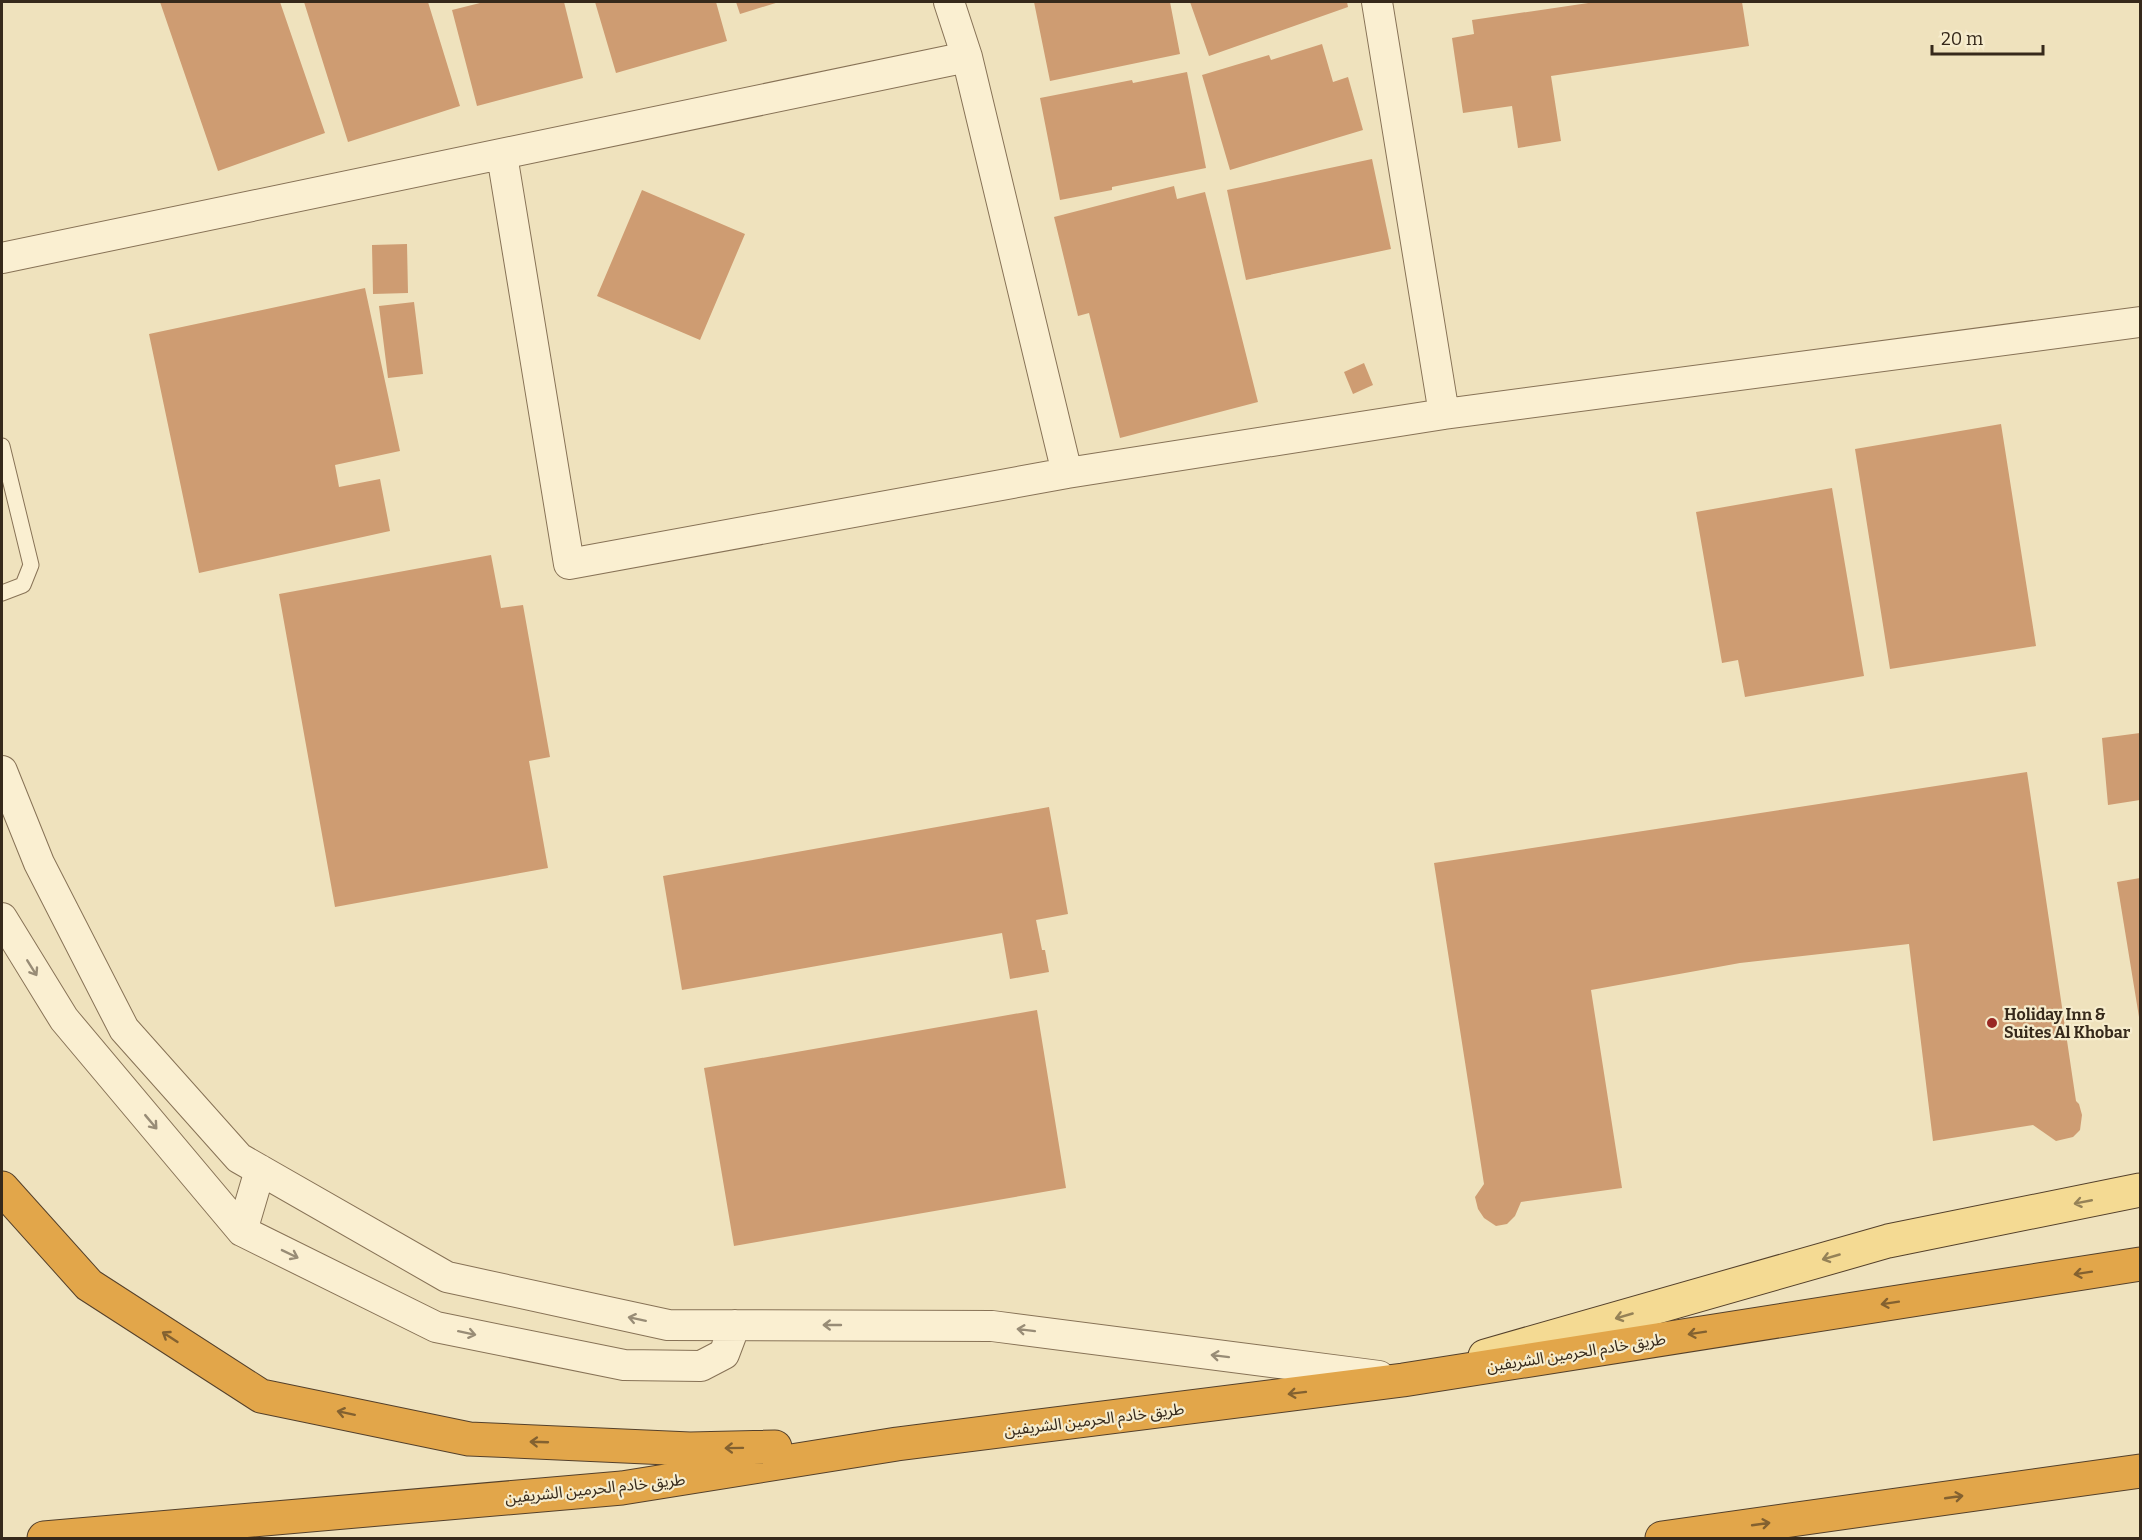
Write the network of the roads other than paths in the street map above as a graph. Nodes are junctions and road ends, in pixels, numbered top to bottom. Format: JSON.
{"nodes":[{"id":1,"x":949,"y":2,"type":"edge"},
{"id":2,"x":1377,"y":2,"type":"edge"},
{"id":3,"x":967,"y":57,"type":"junction"},
{"id":4,"x":502,"y":155,"type":"junction"},
{"id":5,"x":2,"y":258,"type":"edge"},
{"id":6,"x":2140,"y":322,"type":"edge"},
{"id":7,"x":1444,"y":414,"type":"junction"},
{"id":8,"x":2,"y":446,"type":"edge"},
{"id":9,"x":1067,"y":473,"type":"junction"},
{"id":10,"x":2,"y":593,"type":"edge"},
{"id":11,"x":2,"y":771,"type":"edge"},
{"id":12,"x":2,"y":918,"type":"edge"},
{"id":13,"x":260,"y":1170,"type":"junction"},
{"id":14,"x":2,"y":1188,"type":"edge"},
{"id":15,"x":2140,"y":1190,"type":"edge"},
{"id":16,"x":242,"y":1231,"type":"junction"},
{"id":17,"x":2140,"y":1264,"type":"edge"},
{"id":18,"x":735,"y":1324,"type":"junction"},
{"id":19,"x":1403,"y":1380,"type":"junction"},
{"id":20,"x":897,"y":1444,"type":"junction"},
{"id":21,"x":2140,"y":1470,"type":"edge"},
{"id":22,"x":44,"y":1539,"type":"edge"},
{"id":23,"x":1662,"y":1539,"type":"edge"}],
"edges":[{"from":1,"to":3,"type":"street"},
{"from":2,"to":7,"type":"street"},
{"from":3,"to":4,"type":"street"},
{"from":3,"to":9,"type":"street"},
{"from":4,"to":5,"type":"street"},
{"from":4,"to":9,"type":"street"},
{"from":6,"to":7,"type":"street"},
{"from":7,"to":9,"type":"street"},
{"from":8,"to":10,"type":"lane"},
{"from":11,"to":13,"type":"street"},
{"from":12,"to":16,"type":"street","one_way":true},
{"from":13,"to":16,"type":"street"},
{"from":18,"to":13,"type":"street","one_way":true},
{"from":20,"to":14,"type":"highway","one_way":true},
{"from":15,"to":19,"type":"main road","one_way":true},
{"from":16,"to":18,"type":"street","one_way":true},
{"from":17,"to":19,"type":"highway","name":"طريق خادم الحرمين الشريفين","one_way":true},
{"from":19,"to":18,"type":"street","one_way":true},
{"from":19,"to":20,"type":"highway","name":"طريق خادم الحرمين الشريفين","one_way":true},
{"from":20,"to":22,"type":"highway","name":"طريق خادم الحرمين الشريفين"},
{"from":23,"to":21,"type":"highway","one_way":true}]}
